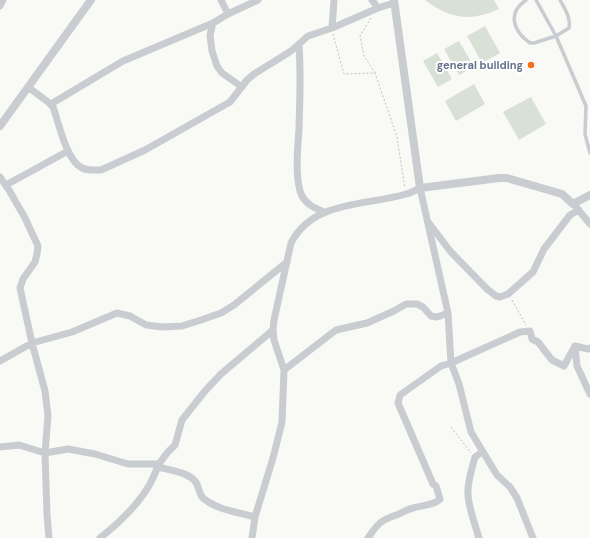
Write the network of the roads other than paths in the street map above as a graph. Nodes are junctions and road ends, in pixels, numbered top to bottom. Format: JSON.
{"nodes":[{"id":1,"x":3,"y":0,"type":"edge"},
{"id":2,"x":221,"y":0,"type":"edge"},
{"id":3,"x":258,"y":0,"type":"edge"},
{"id":4,"x":334,"y":0,"type":"edge"},
{"id":5,"x":372,"y":0,"type":"edge"},
{"id":6,"x":526,"y":0,"type":"edge"},
{"id":7,"x":536,"y":0,"type":"edge"},
{"id":8,"x":560,"y":0,"type":"edge"},
{"id":9,"x":88,"y":1,"type":"edge"},
{"id":10,"x":394,"y":2,"type":"edge"},
{"id":11,"x":0,"y":6,"type":"edge"},
{"id":12,"x":378,"y":8,"type":"junction"},
{"id":13,"x":228,"y":14,"type":"junction"},
{"id":14,"x":213,"y":23,"type":"junction"},
{"id":15,"x":332,"y":28,"type":"junction"},
{"id":16,"x":556,"y":36,"type":"junction"},
{"id":17,"x":299,"y":45,"type":"junction"},
{"id":18,"x":28,"y":87,"type":"junction"},
{"id":19,"x":242,"y":87,"type":"junction"},
{"id":20,"x":51,"y":104,"type":"junction"},
{"id":21,"x":586,"y":106,"type":"junction"},
{"id":22,"x":590,"y":108,"type":"edge"},
{"id":23,"x":1,"y":124,"type":"edge"},
{"id":24,"x":68,"y":151,"type":"junction"},
{"id":25,"x":590,"y":153,"type":"edge"},
{"id":26,"x":0,"y":177,"type":"edge"},
{"id":27,"x":6,"y":185,"type":"junction"},
{"id":28,"x":420,"y":188,"type":"junction"},
{"id":29,"x":590,"y":195,"type":"edge"},
{"id":30,"x":576,"y":207,"type":"junction"},
{"id":31,"x":324,"y":212,"type":"junction"},
{"id":32,"x":426,"y":220,"type":"junction"},
{"id":33,"x":590,"y":224,"type":"edge"},
{"id":34,"x":287,"y":262,"type":"junction"},
{"id":35,"x":448,"y":313,"type":"junction"},
{"id":36,"x":273,"y":330,"type":"junction"},
{"id":37,"x":32,"y":344,"type":"junction"},
{"id":38,"x":575,"y":346,"type":"junction"},
{"id":39,"x":590,"y":348,"type":"edge"},
{"id":40,"x":0,"y":361,"type":"edge"},
{"id":41,"x":451,"y":363,"type":"junction"},
{"id":42,"x":284,"y":370,"type":"junction"},
{"id":43,"x":590,"y":394,"type":"edge"},
{"id":44,"x":0,"y":447,"type":"edge"},
{"id":45,"x":482,"y":452,"type":"junction"},
{"id":46,"x":45,"y":453,"type":"junction"},
{"id":47,"x":159,"y":465,"type":"junction"},
{"id":48,"x":255,"y":517,"type":"junction"},
{"id":49,"x":49,"y":538,"type":"edge"},
{"id":50,"x":100,"y":538,"type":"edge"},
{"id":51,"x":252,"y":538,"type":"edge"},
{"id":52,"x":368,"y":538,"type":"edge"},
{"id":53,"x":480,"y":538,"type":"edge"},
{"id":54,"x":534,"y":538,"type":"edge"}],
"edges":[{"from":1,"to":11,"type":"street"},
{"from":2,"to":13,"type":"street"},
{"from":3,"to":13,"type":"street"},
{"from":4,"to":15,"type":"street"},
{"from":5,"to":12,"type":"street"},
{"from":6,"to":16,"type":"lane"},
{"from":7,"to":16,"type":"lane"},
{"from":8,"to":16,"type":"lane"},
{"from":9,"to":18,"type":"street"},
{"from":10,"to":12,"type":"street"},
{"from":10,"to":28,"type":"street"},
{"from":12,"to":15,"type":"street"},
{"from":13,"to":14,"type":"street"},
{"from":14,"to":19,"type":"street"},
{"from":14,"to":20,"type":"street"},
{"from":15,"to":17,"type":"street"},
{"from":16,"to":21,"type":"lane"},
{"from":17,"to":19,"type":"street"},
{"from":17,"to":31,"type":"street"},
{"from":18,"to":20,"type":"street"},
{"from":18,"to":23,"type":"street"},
{"from":19,"to":24,"type":"street"},
{"from":20,"to":24,"type":"street"},
{"from":21,"to":22,"type":"lane"},
{"from":21,"to":25,"type":"lane"},
{"from":24,"to":27,"type":"street"},
{"from":26,"to":27,"type":"street"},
{"from":27,"to":37,"type":"street"},
{"from":28,"to":30,"type":"street"},
{"from":28,"to":31,"type":"street"},
{"from":28,"to":32,"type":"street"},
{"from":29,"to":30,"type":"street"},
{"from":30,"to":32,"type":"street"},
{"from":30,"to":33,"type":"street"},
{"from":31,"to":34,"type":"street"},
{"from":32,"to":35,"type":"street"},
{"from":34,"to":36,"type":"street"},
{"from":34,"to":37,"type":"street"},
{"from":35,"to":41,"type":"street"},
{"from":35,"to":42,"type":"street"},
{"from":36,"to":42,"type":"street"},
{"from":36,"to":47,"type":"street"},
{"from":37,"to":40,"type":"street"},
{"from":37,"to":46,"type":"street"},
{"from":38,"to":39,"type":"street"},
{"from":38,"to":41,"type":"street"},
{"from":38,"to":43,"type":"street"},
{"from":41,"to":45,"type":"street"},
{"from":41,"to":52,"type":"street"},
{"from":42,"to":48,"type":"street"},
{"from":44,"to":46,"type":"street"},
{"from":45,"to":53,"type":"street"},
{"from":45,"to":54,"type":"street"},
{"from":46,"to":47,"type":"street"},
{"from":46,"to":49,"type":"street"},
{"from":47,"to":48,"type":"street"},
{"from":47,"to":50,"type":"street"},
{"from":48,"to":51,"type":"street"}]}
